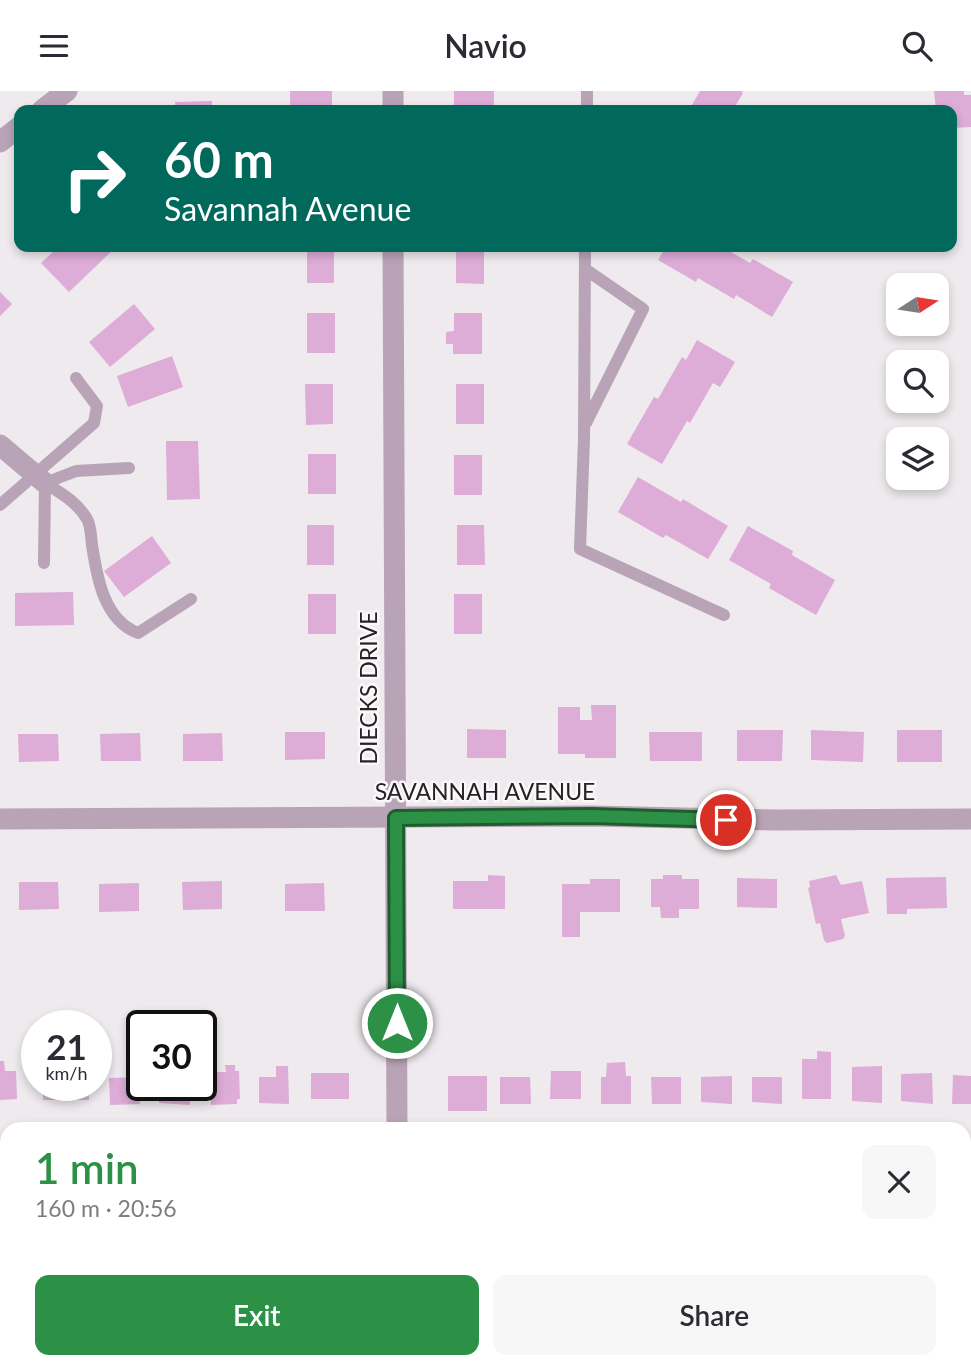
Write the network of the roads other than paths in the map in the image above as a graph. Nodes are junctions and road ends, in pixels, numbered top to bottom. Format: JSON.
{"nodes":[{"id":1,"x":67,"y":91,"type":"edge"},
{"id":2,"x":49,"y":105,"type":"edge"},
{"id":3,"x":14,"y":131,"type":"edge"},
{"id":4,"x":0,"y":142,"type":"edge"},
{"id":5,"x":393,"y":252,"type":"edge"},
{"id":6,"x":585,"y":252,"type":"edge"},
{"id":7,"x":585,"y":269,"type":"junction"},
{"id":8,"x":76,"y":378,"type":"dead end"},
{"id":9,"x":584,"y":427,"type":"junction"},
{"id":10,"x":0,"y":445,"type":"edge"},
{"id":11,"x":130,"y":468,"type":"dead end"},
{"id":12,"x":40,"y":479,"type":"junction"},
{"id":13,"x":0,"y":505,"type":"edge"},
{"id":14,"x":44,"y":563,"type":"dead end"},
{"id":15,"x":191,"y":599,"type":"dead end"},
{"id":16,"x":724,"y":615,"type":"dead end"},
{"id":17,"x":396,"y":818,"type":"junction"},
{"id":18,"x":0,"y":819,"type":"edge"},
{"id":19,"x":971,"y":819,"type":"edge"},
{"id":20,"x":397,"y":1122,"type":"edge"}],
"edges":[{"from":1,"to":2,"type":"street"},
{"from":3,"to":4,"type":"street"},
{"from":5,"to":17,"type":"street","name":"DIECKS DRIVE"},
{"from":6,"to":7,"type":"lane"},
{"from":7,"to":9,"type":"lane"},
{"from":7,"to":9,"type":"lane"},
{"from":8,"to":12,"type":"lane"},
{"from":9,"to":16,"type":"lane"},
{"from":10,"to":12,"type":"street"},
{"from":11,"to":12,"type":"lane"},
{"from":12,"to":13,"type":"lane"},
{"from":12,"to":14,"type":"lane"},
{"from":12,"to":15,"type":"lane"},
{"from":17,"to":18,"type":"street","name":"SAVANNAH AVENUE"},
{"from":17,"to":19,"type":"street","name":"SAVANNAH AVENUE"},
{"from":17,"to":20,"type":"street","name":"DIECKS DRIVE"}]}
